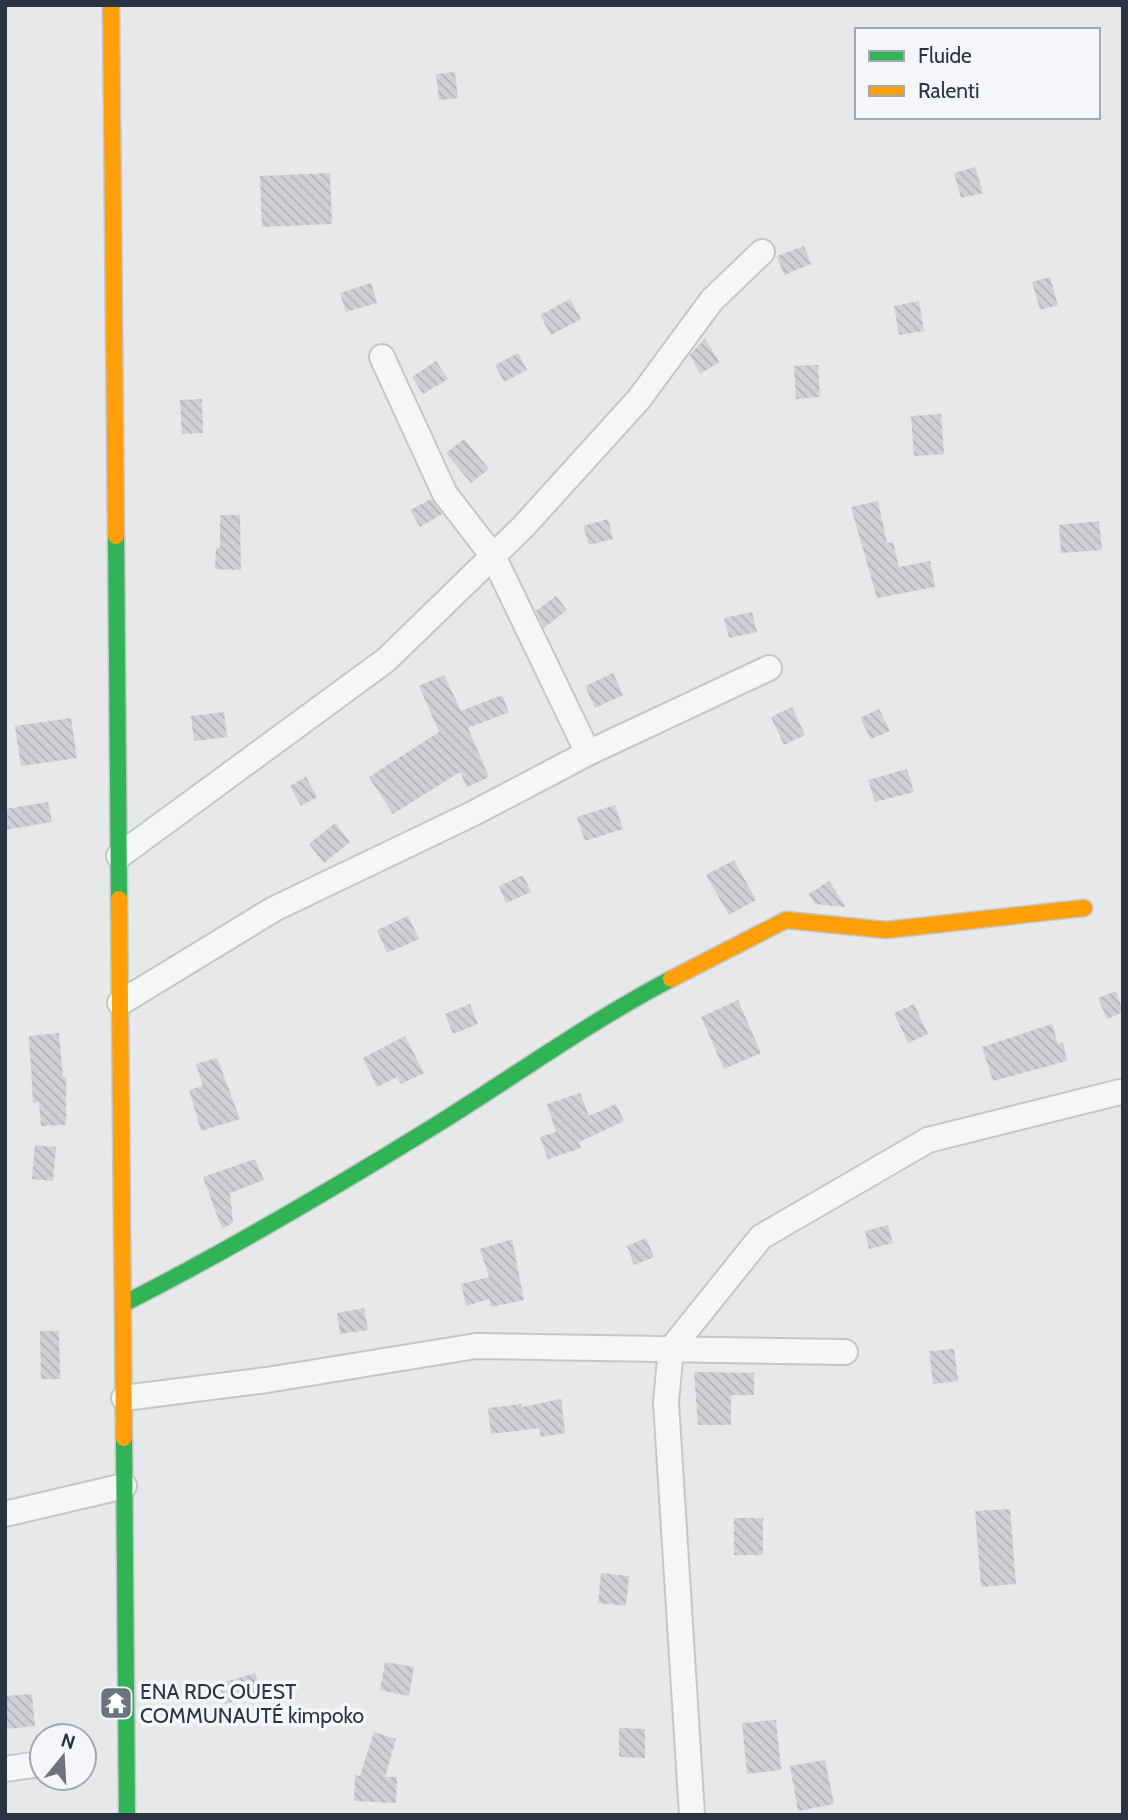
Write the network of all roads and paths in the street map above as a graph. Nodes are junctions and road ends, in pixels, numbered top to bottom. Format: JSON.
{"nodes":[{"id":1,"x":111,"y":5,"type":"edge"},
{"id":2,"x":762,"y":252,"type":"dead end"},
{"id":3,"x":382,"y":357,"type":"dead end"},
{"id":4,"x":493,"y":556,"type":"junction"},
{"id":5,"x":769,"y":668,"type":"dead end"},
{"id":6,"x":588,"y":753,"type":"junction"},
{"id":7,"x":119,"y":856,"type":"junction"},
{"id":8,"x":1084,"y":908,"type":"dead end"},
{"id":9,"x":120,"y":1003,"type":"junction"},
{"id":10,"x":1120,"y":1092,"type":"dead end"},
{"id":11,"x":123,"y":1304,"type":"junction"},
{"id":12,"x":671,"y":1349,"type":"junction"},
{"id":13,"x":845,"y":1352,"type":"dead end"},
{"id":14,"x":124,"y":1398,"type":"junction"},
{"id":15,"x":124,"y":1486,"type":"junction"},
{"id":16,"x":5,"y":1514,"type":"edge"},
{"id":17,"x":28,"y":1766,"type":"edge"},
{"id":18,"x":5,"y":1769,"type":"edge"},
{"id":19,"x":127,"y":1815,"type":"edge"},
{"id":20,"x":692,"y":1815,"type":"edge"}],
"edges":[{"from":1,"to":7,"type":"main road"},
{"from":2,"to":4,"type":"street"},
{"from":3,"to":4,"type":"street"},
{"from":4,"to":6,"type":"street"},
{"from":4,"to":7,"type":"street"},
{"from":5,"to":6,"type":"street"},
{"from":6,"to":9,"type":"street"},
{"from":7,"to":9,"type":"main road"},
{"from":8,"to":11,"type":"main road"},
{"from":9,"to":11,"type":"main road"},
{"from":10,"to":12,"type":"street"},
{"from":11,"to":14,"type":"main road"},
{"from":12,"to":13,"type":"street"},
{"from":12,"to":14,"type":"street"},
{"from":12,"to":20,"type":"street"},
{"from":14,"to":15,"type":"main road"},
{"from":15,"to":16,"type":"street"},
{"from":15,"to":19,"type":"main road"},
{"from":17,"to":18,"type":"street"}]}
